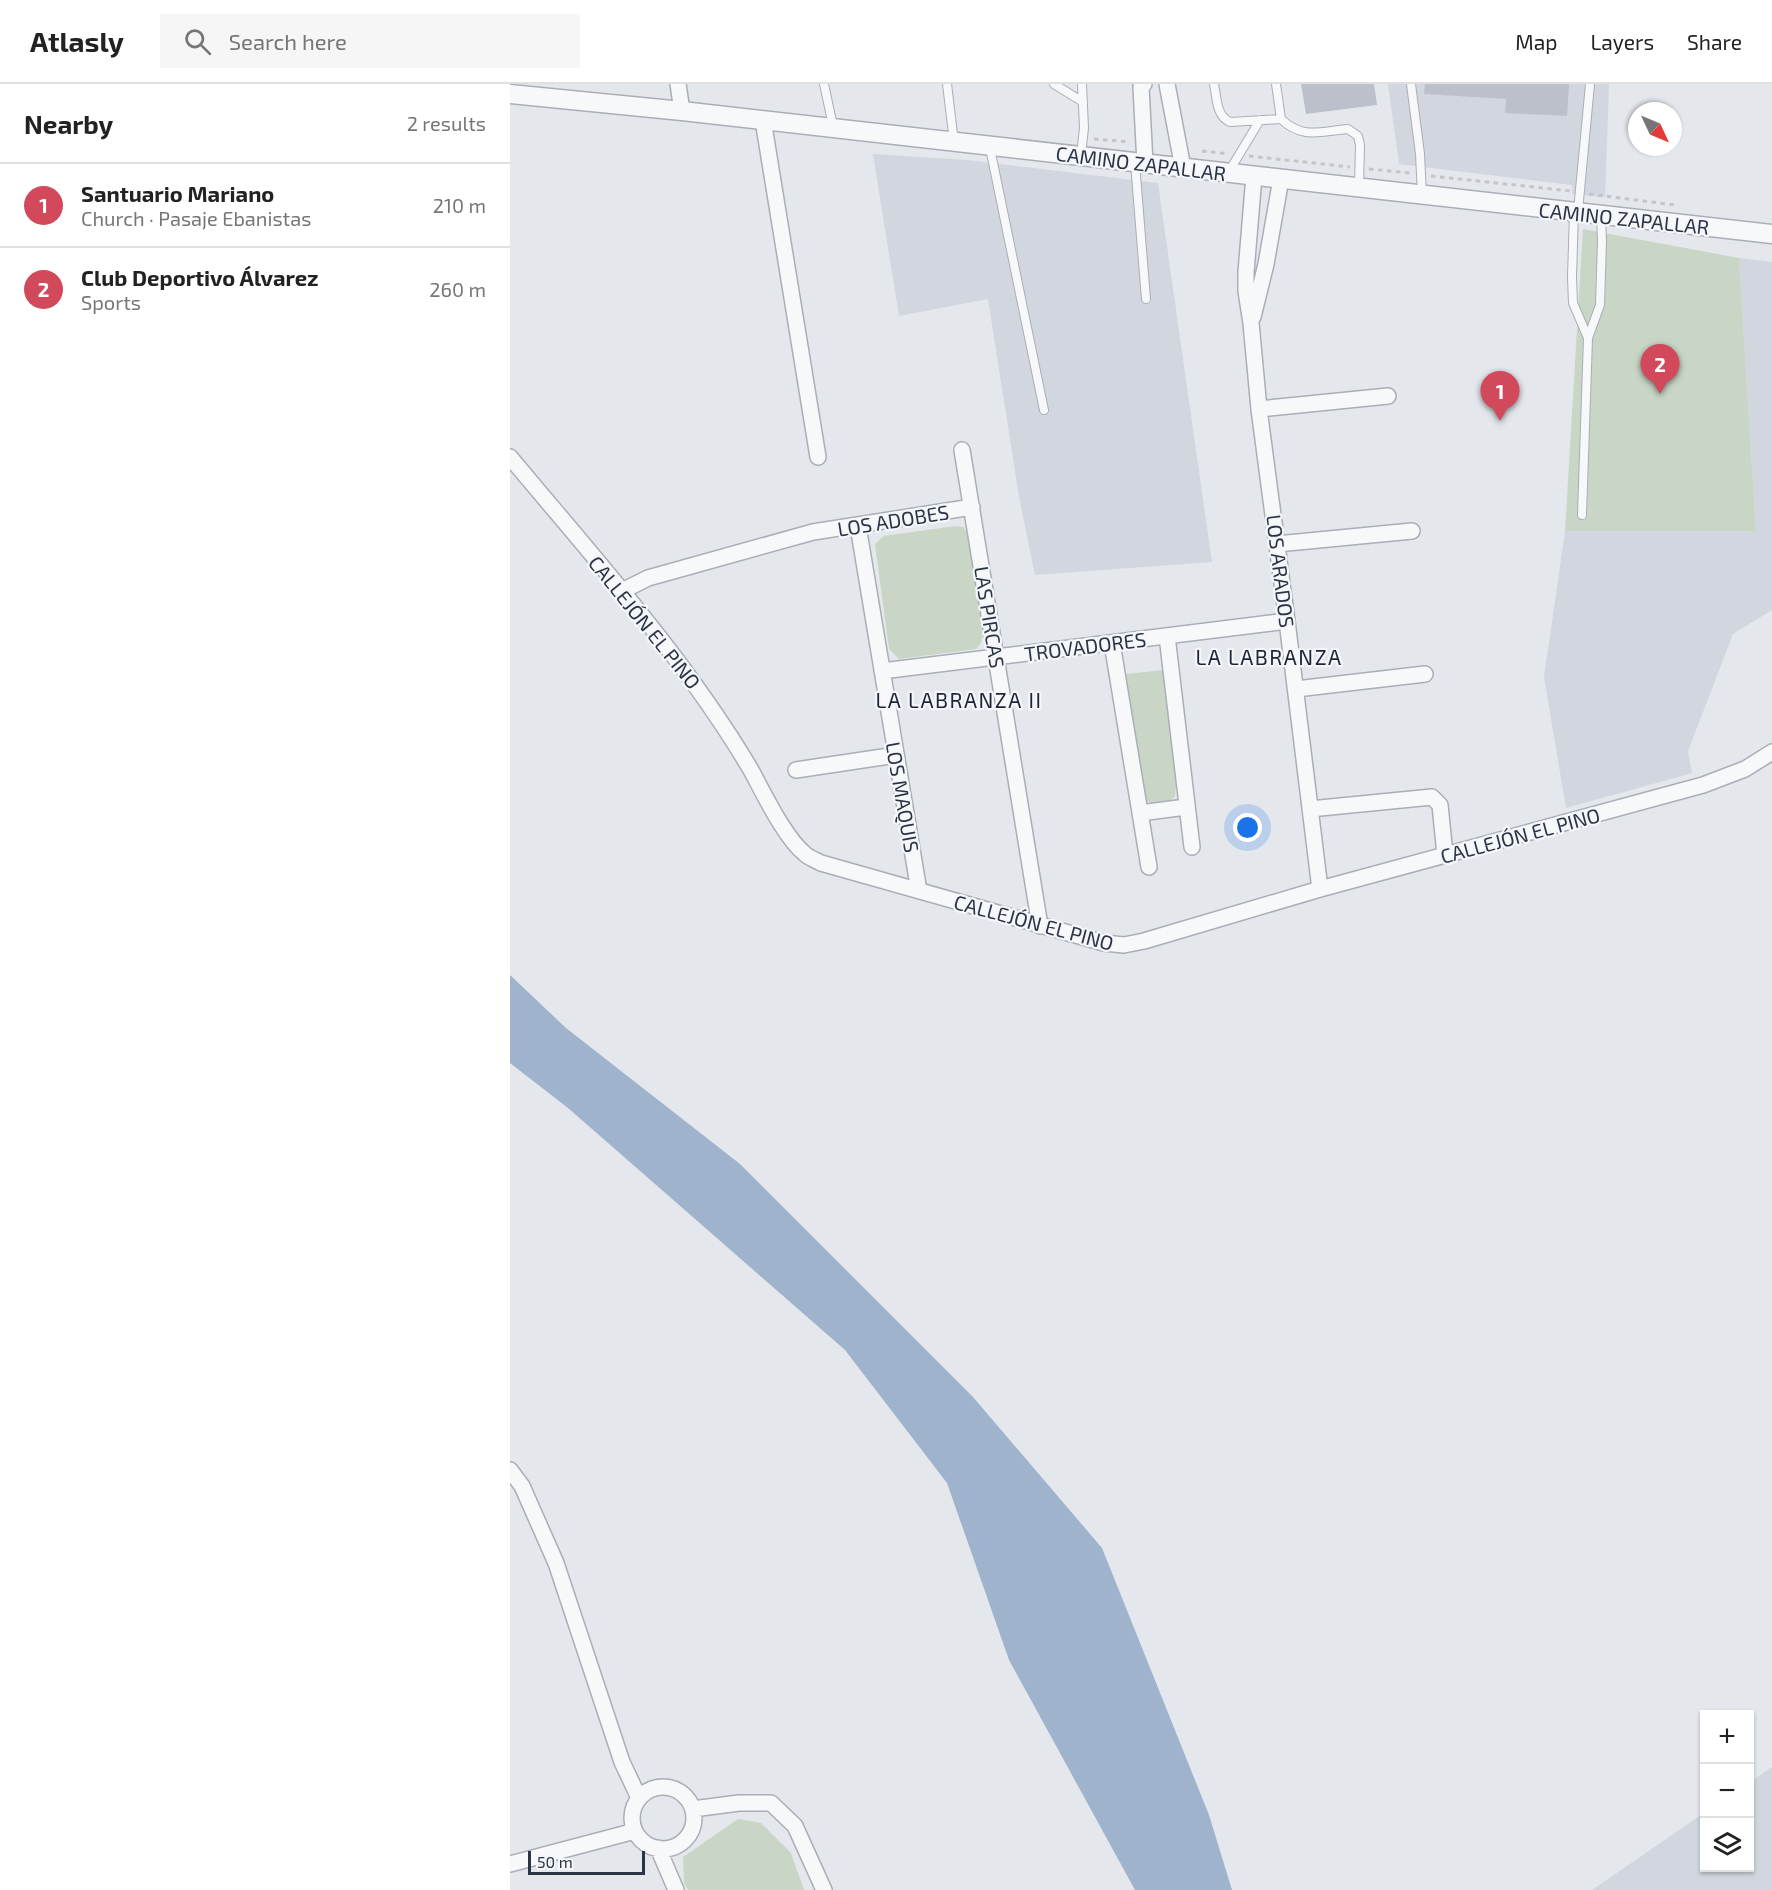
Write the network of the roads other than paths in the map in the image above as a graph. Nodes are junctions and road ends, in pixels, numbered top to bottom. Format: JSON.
{"nodes":[{"id":1,"x":678,"y":84,"type":"edge"},
{"id":2,"x":824,"y":84,"type":"edge"},
{"id":3,"x":947,"y":84,"type":"edge"},
{"id":4,"x":1054,"y":84,"type":"edge"},
{"id":5,"x":1082,"y":84,"type":"edge"},
{"id":6,"x":1144,"y":84,"type":"edge"},
{"id":7,"x":1167,"y":84,"type":"edge"},
{"id":8,"x":1214,"y":84,"type":"edge"},
{"id":9,"x":1276,"y":84,"type":"edge"},
{"id":10,"x":1411,"y":84,"type":"edge"},
{"id":11,"x":1590,"y":84,"type":"edge"},
{"id":12,"x":510,"y":94,"type":"edge"},
{"id":13,"x":1083,"y":102,"type":"junction"},
{"id":14,"x":682,"y":111,"type":"junction"},
{"id":15,"x":1281,"y":119,"type":"junction"},
{"id":16,"x":764,"y":120,"type":"junction"},
{"id":17,"x":1260,"y":120,"type":"junction"},
{"id":18,"x":834,"y":128,"type":"junction"},
{"id":19,"x":954,"y":142,"type":"junction"},
{"id":20,"x":990,"y":146,"type":"junction"},
{"id":21,"x":1081,"y":156,"type":"junction"},
{"id":22,"x":1140,"y":163,"type":"junction"},
{"id":23,"x":1183,"y":168,"type":"junction"},
{"id":24,"x":1228,"y":173,"type":"junction"},
{"id":25,"x":1254,"y":176,"type":"junction"},
{"id":26,"x":1281,"y":179,"type":"junction"},
{"id":27,"x":1359,"y":188,"type":"junction"},
{"id":28,"x":1422,"y":195,"type":"junction"},
{"id":29,"x":1576,"y":212,"type":"junction"},
{"id":30,"x":1601,"y":215,"type":"junction"},
{"id":31,"x":1772,"y":234,"type":"edge"},
{"id":32,"x":1146,"y":298,"type":"dead end"},
{"id":33,"x":1251,"y":323,"type":"junction"},
{"id":34,"x":1588,"y":338,"type":"junction"},
{"id":35,"x":1388,"y":396,"type":"dead end"},
{"id":36,"x":1259,"y":409,"type":"junction"},
{"id":37,"x":1044,"y":410,"type":"dead end"},
{"id":38,"x":962,"y":450,"type":"dead end"},
{"id":39,"x":818,"y":457,"type":"dead end"},
{"id":40,"x":510,"y":458,"type":"edge"},
{"id":41,"x":972,"y":507,"type":"junction"},
{"id":42,"x":1582,"y":515,"type":"dead end"},
{"id":43,"x":858,"y":525,"type":"junction"},
{"id":44,"x":1412,"y":531,"type":"dead end"},
{"id":45,"x":1277,"y":544,"type":"junction"},
{"id":46,"x":621,"y":591,"type":"junction"},
{"id":47,"x":1287,"y":621,"type":"junction"},
{"id":48,"x":1167,"y":636,"type":"junction"},
{"id":49,"x":1112,"y":643,"type":"junction"},
{"id":50,"x":996,"y":657,"type":"junction"},
{"id":51,"x":882,"y":671,"type":"junction"},
{"id":52,"x":1425,"y":674,"type":"dead end"},
{"id":53,"x":1296,"y":689,"type":"junction"},
{"id":54,"x":1772,"y":752,"type":"edge"},
{"id":55,"x":896,"y":755,"type":"junction"},
{"id":56,"x":796,"y":770,"type":"dead end"},
{"id":57,"x":1186,"y":807,"type":"junction"},
{"id":58,"x":1310,"y":809,"type":"junction"},
{"id":59,"x":1140,"y":813,"type":"junction"},
{"id":60,"x":1192,"y":847,"type":"dead end"},
{"id":61,"x":1445,"y":855,"type":"junction"},
{"id":62,"x":1149,"y":867,"type":"dead end"},
{"id":63,"x":1320,"y":889,"type":"junction"},
{"id":64,"x":919,"y":891,"type":"junction"},
{"id":65,"x":1040,"y":926,"type":"junction"},
{"id":66,"x":510,"y":1470,"type":"edge"},
{"id":67,"x":639,"y":1798,"type":"junction"},
{"id":68,"x":693,"y":1809,"type":"junction"},
{"id":69,"x":635,"y":1831,"type":"junction"},
{"id":70,"x":658,"y":1848,"type":"junction"},
{"id":71,"x":510,"y":1864,"type":"edge"},
{"id":72,"x":676,"y":1890,"type":"edge"},
{"id":73,"x":824,"y":1890,"type":"edge"}],
"edges":[{"from":1,"to":14,"type":"street"},
{"from":2,"to":18,"type":"lane"},
{"from":3,"to":19,"type":"lane"},
{"from":4,"to":13,"type":"lane"},
{"from":5,"to":13,"type":"lane"},
{"from":6,"to":22,"type":"street"},
{"from":7,"to":23,"type":"street"},
{"from":8,"to":17,"type":"lane"},
{"from":9,"to":15,"type":"lane"},
{"from":10,"to":28,"type":"lane"},
{"from":11,"to":29,"type":"lane"},
{"from":12,"to":14,"type":"street","name":"CAMINO ZAPALLAR"},
{"from":13,"to":21,"type":"lane"},
{"from":14,"to":16,"type":"street","name":"CAMINO ZAPALLAR"},
{"from":15,"to":17,"type":"lane"},
{"from":15,"to":27,"type":"lane"},
{"from":16,"to":18,"type":"street","name":"CAMINO ZAPALLAR"},
{"from":16,"to":39,"type":"street"},
{"from":17,"to":24,"type":"lane"},
{"from":18,"to":19,"type":"street","name":"CAMINO ZAPALLAR"},
{"from":19,"to":20,"type":"street","name":"CAMINO ZAPALLAR"},
{"from":20,"to":21,"type":"street","name":"CAMINO ZAPALLAR"},
{"from":20,"to":37,"type":"lane"},
{"from":21,"to":22,"type":"street","name":"CAMINO ZAPALLAR"},
{"from":22,"to":23,"type":"street","name":"CAMINO ZAPALLAR"},
{"from":22,"to":32,"type":"lane"},
{"from":23,"to":24,"type":"street","name":"CAMINO ZAPALLAR"},
{"from":24,"to":25,"type":"street","name":"CAMINO ZAPALLAR"},
{"from":25,"to":26,"type":"street","name":"CAMINO ZAPALLAR"},
{"from":25,"to":33,"type":"street","name":"LOS ARADOS"},
{"from":26,"to":27,"type":"street","name":"CAMINO ZAPALLAR"},
{"from":26,"to":33,"type":"street","name":"LOS ARADOS"},
{"from":27,"to":28,"type":"street","name":"CAMINO ZAPALLAR"},
{"from":28,"to":29,"type":"street","name":"CAMINO ZAPALLAR"},
{"from":29,"to":30,"type":"street","name":"CAMINO ZAPALLAR"},
{"from":29,"to":34,"type":"lane"},
{"from":30,"to":31,"type":"street","name":"CAMINO ZAPALLAR"},
{"from":30,"to":34,"type":"lane"},
{"from":33,"to":36,"type":"street","name":"LOS ARADOS"},
{"from":34,"to":42,"type":"lane"},
{"from":35,"to":36,"type":"street"},
{"from":36,"to":45,"type":"street","name":"LOS ARADOS"},
{"from":38,"to":41,"type":"street","name":"LAS PIRCAS"},
{"from":40,"to":46,"type":"street","name":"CALLEJÓN EL PINO"},
{"from":41,"to":43,"type":"street","name":"LOS ADOBES"},
{"from":41,"to":50,"type":"street","name":"LAS PIRCAS"},
{"from":43,"to":46,"type":"street","name":"LOS ADOBES"},
{"from":43,"to":51,"type":"street","name":"LOS MAQUIS"},
{"from":44,"to":45,"type":"street"},
{"from":45,"to":47,"type":"street","name":"LOS ARADOS"},
{"from":46,"to":64,"type":"street","name":"CALLEJÓN EL PINO"},
{"from":47,"to":48,"type":"street","name":"TROVADORES"},
{"from":47,"to":53,"type":"street","name":"LOS ARADOS"},
{"from":48,"to":49,"type":"street","name":"TROVADORES"},
{"from":48,"to":57,"type":"street"},
{"from":49,"to":50,"type":"street","name":"TROVADORES"},
{"from":49,"to":59,"type":"street"},
{"from":50,"to":51,"type":"street","name":"TROVADORES"},
{"from":50,"to":65,"type":"street","name":"LAS PIRCAS"},
{"from":51,"to":55,"type":"street","name":"LOS MAQUIS"},
{"from":52,"to":53,"type":"street"},
{"from":53,"to":58,"type":"street","name":"LOS ARADOS"},
{"from":54,"to":61,"type":"street","name":"CALLEJÓN EL PINO"},
{"from":55,"to":56,"type":"street"},
{"from":55,"to":64,"type":"street","name":"LOS MAQUIS"},
{"from":57,"to":59,"type":"street"},
{"from":57,"to":60,"type":"street"},
{"from":58,"to":61,"type":"street"},
{"from":58,"to":63,"type":"street","name":"LOS ARADOS"},
{"from":59,"to":62,"type":"street"},
{"from":61,"to":63,"type":"street","name":"CALLEJÓN EL PINO"},
{"from":63,"to":65,"type":"street","name":"CALLEJÓN EL PINO"},
{"from":64,"to":65,"type":"street","name":"CALLEJÓN EL PINO"},
{"from":66,"to":67,"type":"street"},
{"from":67,"to":68,"type":"street"},
{"from":67,"to":69,"type":"street"},
{"from":68,"to":70,"type":"street"},
{"from":68,"to":73,"type":"street"},
{"from":69,"to":70,"type":"street"},
{"from":69,"to":71,"type":"street"},
{"from":70,"to":72,"type":"street"}]}
